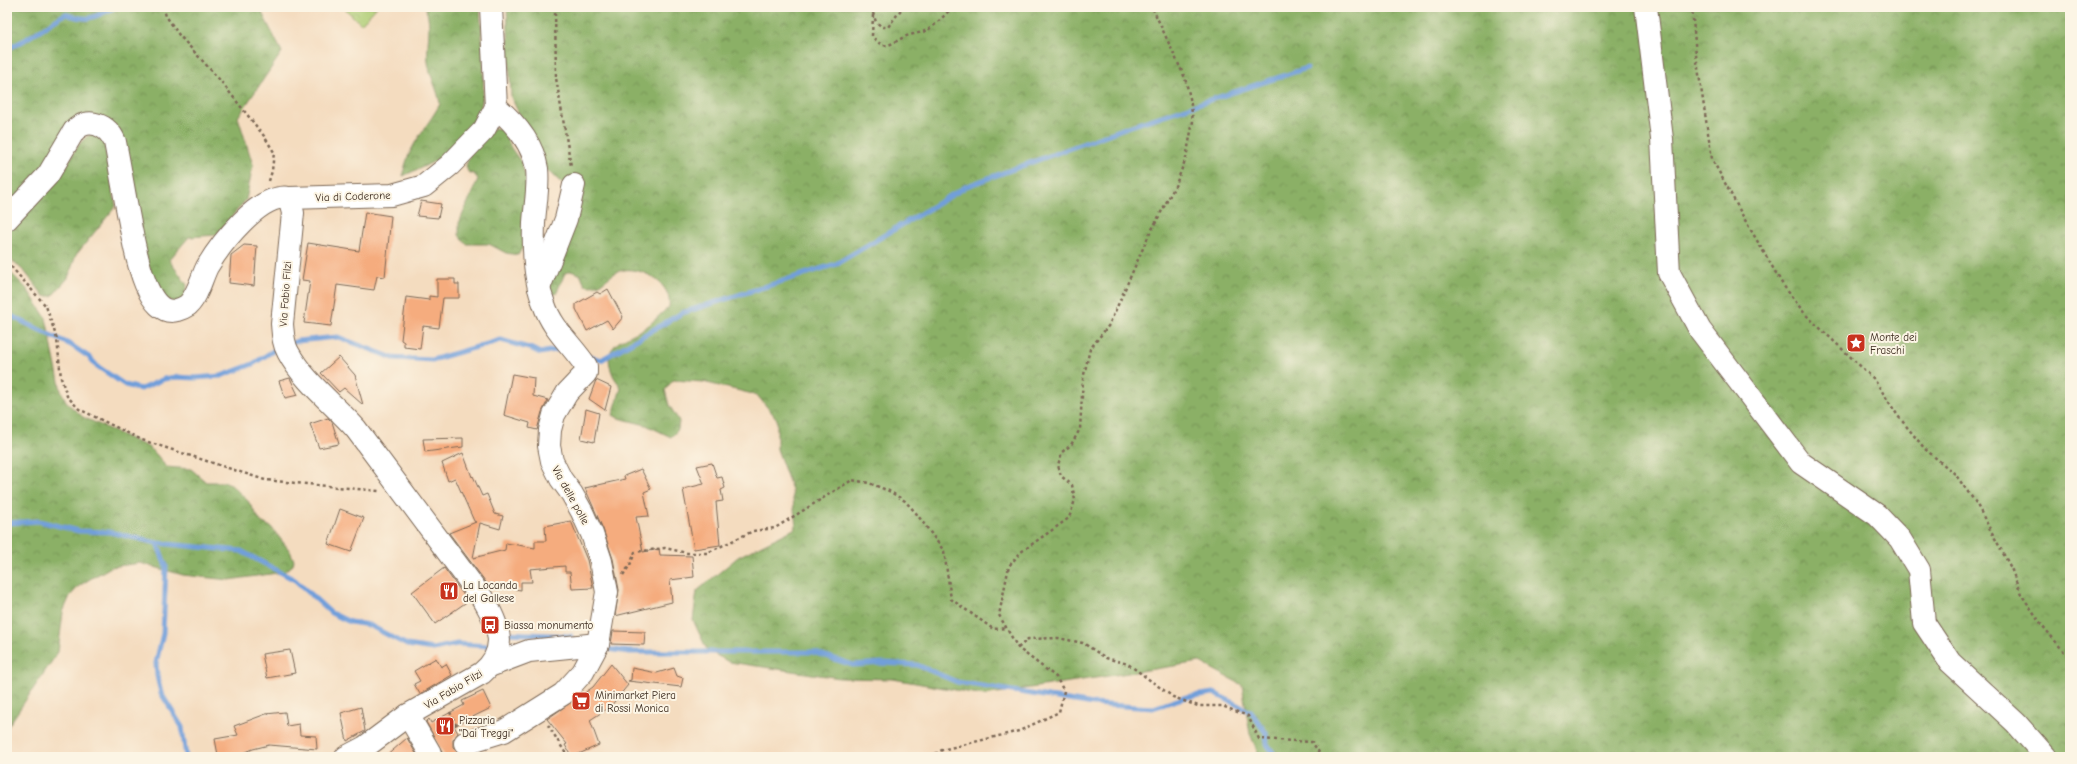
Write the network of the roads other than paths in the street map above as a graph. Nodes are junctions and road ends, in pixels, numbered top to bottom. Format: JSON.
{"nodes":[{"id":1,"x":491,"y":7,"type":"edge"},
{"id":2,"x":1646,"y":7,"type":"edge"},
{"id":3,"x":496,"y":108,"type":"junction"},
{"id":4,"x":574,"y":185,"type":"road end"},
{"id":5,"x":279,"y":199,"type":"junction"},
{"id":6,"x":7,"y":219,"type":"edge"},
{"id":7,"x":539,"y":288,"type":"junction"},
{"id":8,"x":598,"y":644,"type":"junction"},
{"id":9,"x":492,"y":665,"type":"junction"},
{"id":10,"x":408,"y":715,"type":"junction"},
{"id":11,"x":465,"y":743,"type":"road end"},
{"id":12,"x":430,"y":753,"type":"dead end"},
{"id":13,"x":346,"y":757,"type":"edge"},
{"id":14,"x":2046,"y":757,"type":"edge"}],
"edges":[{"from":1,"to":3,"type":"street"},
{"from":2,"to":14,"type":"street"},
{"from":3,"to":5,"type":"street","name":"Via di Coderone"},
{"from":3,"to":7,"type":"street"},
{"from":4,"to":7,"type":"street"},
{"from":5,"to":6,"type":"street"},
{"from":5,"to":9,"type":"street","name":"Via Fabio Filzi"},
{"from":7,"to":8,"type":"street","name":"Via delle polle"},
{"from":8,"to":9,"type":"street"},
{"from":8,"to":11,"type":"street"},
{"from":9,"to":10,"type":"street","name":"Via Fabio Filzi"},
{"from":10,"to":12,"type":"street"},
{"from":10,"to":13,"type":"street","name":"Via Fabio Filzi"}]}
